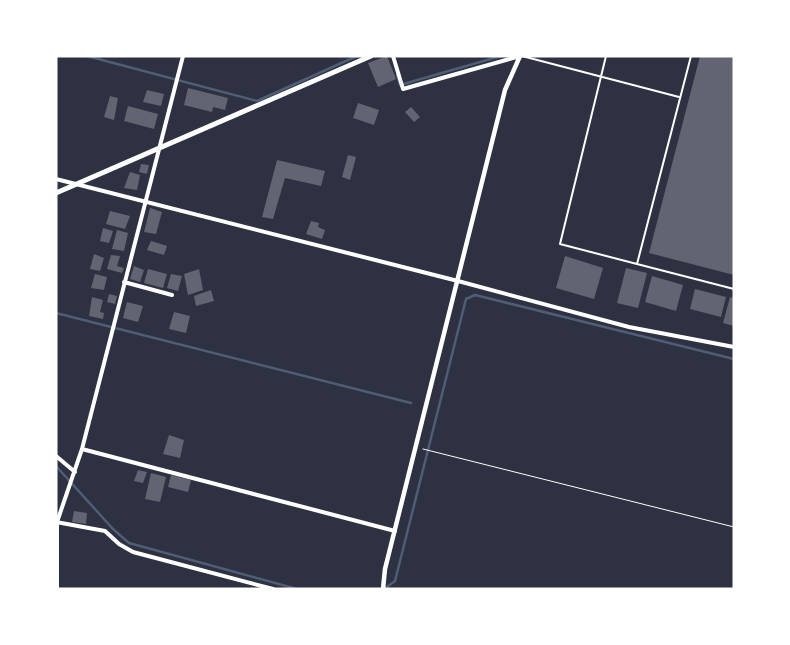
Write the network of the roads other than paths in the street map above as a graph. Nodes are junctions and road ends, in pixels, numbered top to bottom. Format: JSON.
{"nodes":[{"id":1,"x":183,"y":56,"type":"edge"},
{"id":2,"x":371,"y":56,"type":"edge"},
{"id":3,"x":393,"y":56,"type":"edge"},
{"id":4,"x":521,"y":56,"type":"edge"},
{"id":5,"x":606,"y":56,"type":"edge"},
{"id":6,"x":691,"y":56,"type":"edge"},
{"id":7,"x":601,"y":77,"type":"junction"},
{"id":8,"x":679,"y":97,"type":"junction"},
{"id":9,"x":159,"y":147,"type":"junction"},
{"id":10,"x":56,"y":179,"type":"edge"},
{"id":11,"x":78,"y":183,"type":"junction"},
{"id":12,"x":56,"y":193,"type":"edge"},
{"id":13,"x":144,"y":201,"type":"junction"},
{"id":14,"x":637,"y":264,"type":"junction"},
{"id":15,"x":458,"y":281,"type":"junction"},
{"id":16,"x":124,"y":282,"type":"junction"},
{"id":17,"x":734,"y":289,"type":"edge"},
{"id":18,"x":172,"y":295,"type":"dead end"},
{"id":19,"x":734,"y":346,"type":"edge"},
{"id":20,"x":82,"y":449,"type":"junction"},
{"id":21,"x":56,"y":456,"type":"edge"},
{"id":22,"x":75,"y":472,"type":"junction"},
{"id":23,"x":57,"y":522,"type":"edge"},
{"id":24,"x":395,"y":531,"type":"junction"},
{"id":25,"x":57,"y":589,"type":"edge"},
{"id":26,"x":273,"y":589,"type":"edge"},
{"id":27,"x":383,"y":589,"type":"edge"}],
"edges":[{"from":1,"to":9,"type":"street"},
{"from":2,"to":9,"type":"main road"},
{"from":3,"to":4,"type":"street"},
{"from":4,"to":7,"type":"lane"},
{"from":4,"to":15,"type":"street"},
{"from":5,"to":7,"type":"lane"},
{"from":6,"to":8,"type":"lane"},
{"from":7,"to":8,"type":"lane"},
{"from":7,"to":14,"type":"lane"},
{"from":8,"to":14,"type":"lane"},
{"from":9,"to":11,"type":"main road"},
{"from":9,"to":13,"type":"street"},
{"from":10,"to":11,"type":"street"},
{"from":11,"to":12,"type":"main road"},
{"from":11,"to":13,"type":"street"},
{"from":13,"to":15,"type":"street"},
{"from":13,"to":16,"type":"street"},
{"from":14,"to":17,"type":"lane"},
{"from":15,"to":19,"type":"street"},
{"from":15,"to":24,"type":"street"},
{"from":16,"to":18,"type":"street"},
{"from":16,"to":20,"type":"street"},
{"from":20,"to":22,"type":"street"},
{"from":20,"to":24,"type":"street"},
{"from":21,"to":22,"type":"street"},
{"from":22,"to":23,"type":"street"},
{"from":23,"to":25,"type":"street"},
{"from":23,"to":26,"type":"street"},
{"from":24,"to":27,"type":"street"}]}
